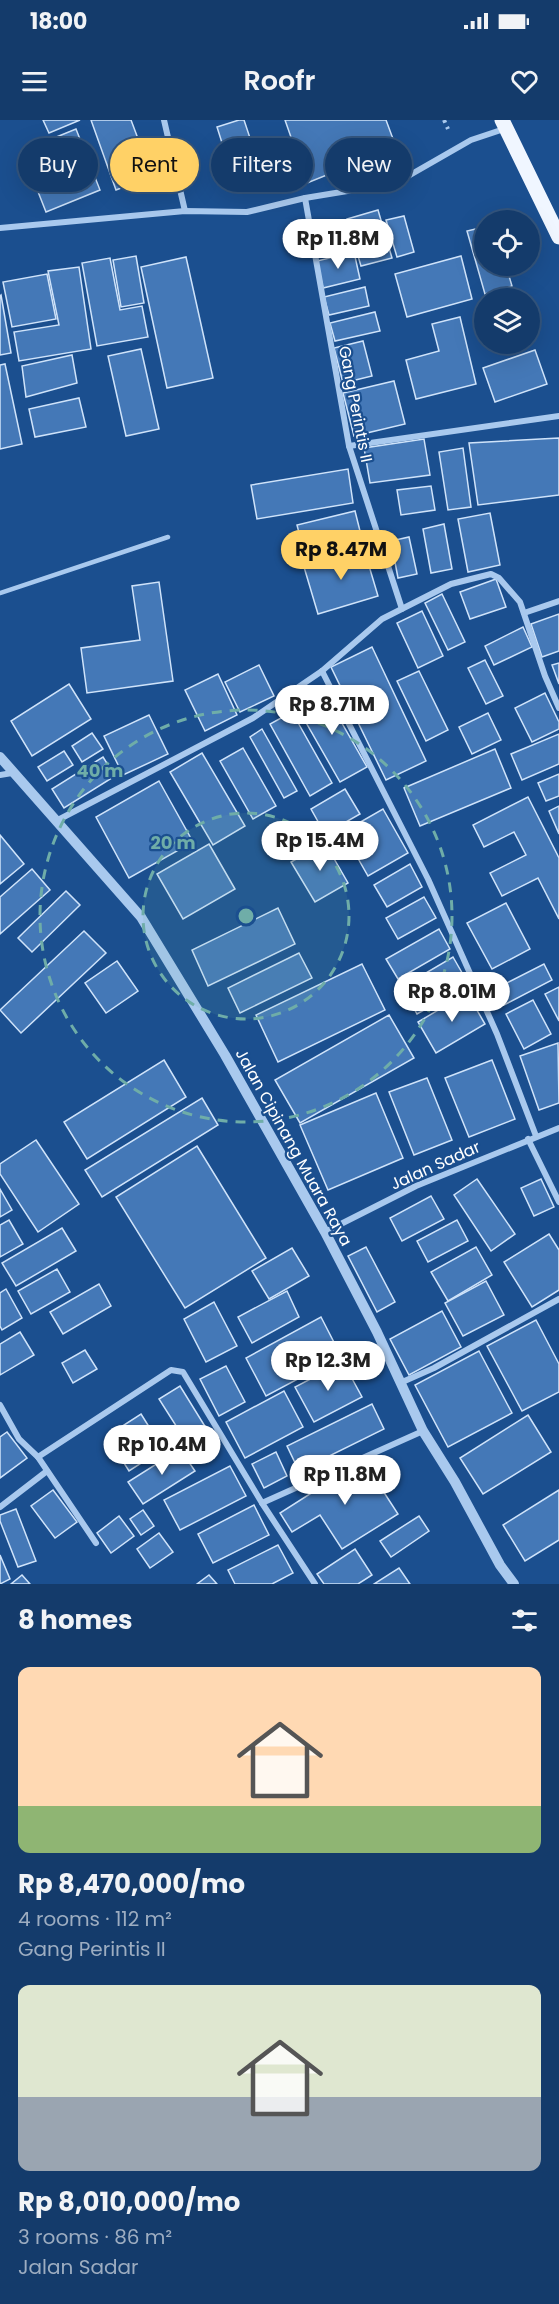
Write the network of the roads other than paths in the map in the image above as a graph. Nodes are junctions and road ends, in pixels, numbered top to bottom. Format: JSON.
{"nodes":[{"id":1,"x":164,"y":120,"type":"edge"},
{"id":2,"x":504,"y":124,"type":"edge"},
{"id":3,"x":305,"y":198,"type":"junction"},
{"id":4,"x":185,"y":211,"type":"junction"},
{"id":5,"x":0,"y":228,"type":"edge"},
{"id":6,"x":559,"y":237,"type":"edge"},
{"id":7,"x":559,"y":416,"type":"edge"},
{"id":8,"x":349,"y":446,"type":"junction"},
{"id":9,"x":168,"y":537,"type":"dead end"},
{"id":10,"x":0,"y":593,"type":"edge"},
{"id":11,"x":559,"y":601,"type":"edge"},
{"id":12,"x":402,"y":609,"type":"junction"},
{"id":13,"x":524,"y":614,"type":"junction"},
{"id":14,"x":322,"y":671,"type":"junction"},
{"id":15,"x":559,"y":708,"type":"edge"},
{"id":16,"x":0,"y":757,"type":"edge"},
{"id":17,"x":12,"y":772,"type":"junction"},
{"id":18,"x":0,"y":775,"type":"edge"},
{"id":19,"x":56,"y":820,"type":"junction"},
{"id":20,"x":559,"y":1128,"type":"edge"},
{"id":21,"x":536,"y":1136,"type":"junction"},
{"id":22,"x":528,"y":1139,"type":"junction"},
{"id":23,"x":559,"y":1202,"type":"edge"},
{"id":24,"x":325,"y":1232,"type":"junction"},
{"id":25,"x":559,"y":1299,"type":"edge"},
{"id":26,"x":400,"y":1383,"type":"junction"},
{"id":27,"x":0,"y":1405,"type":"edge"},
{"id":28,"x":423,"y":1431,"type":"junction"},
{"id":29,"x":38,"y":1457,"type":"junction"},
{"id":30,"x":47,"y":1471,"type":"junction"},
{"id":31,"x":262,"y":1503,"type":"junction"},
{"id":32,"x":0,"y":1507,"type":"edge"},
{"id":33,"x":96,"y":1543,"type":"dead end"},
{"id":34,"x":315,"y":1584,"type":"edge"},
{"id":35,"x":514,"y":1584,"type":"edge"}],
"edges":[{"from":1,"to":4,"type":"street"},
{"from":2,"to":3,"type":"street"},
{"from":2,"to":6,"type":"main road"},
{"from":3,"to":4,"type":"street"},
{"from":3,"to":8,"type":"street","name":"Gang Perintis II"},
{"from":4,"to":5,"type":"street"},
{"from":7,"to":8,"type":"street"},
{"from":8,"to":12,"type":"street","name":"Gang Perintis II"},
{"from":9,"to":10,"type":"lane"},
{"from":11,"to":13,"type":"street"},
{"from":12,"to":13,"type":"street"},
{"from":12,"to":14,"type":"street"},
{"from":13,"to":15,"type":"street"},
{"from":14,"to":19,"type":"street"},
{"from":14,"to":21,"type":"street"},
{"from":16,"to":17,"type":"street","name":"Jalan Cipinang Muara Raya"},
{"from":17,"to":18,"type":"street"},
{"from":17,"to":19,"type":"street","name":"Jalan Cipinang Muara Raya"},
{"from":19,"to":24,"type":"street","name":"Jalan Cipinang Muara Raya"},
{"from":20,"to":21,"type":"street","name":"Jalan Sadar"},
{"from":21,"to":22,"type":"street","name":"Jalan Sadar"},
{"from":22,"to":23,"type":"street"},
{"from":22,"to":24,"type":"street","name":"Jalan Sadar"},
{"from":24,"to":26,"type":"street","name":"Jalan Cipinang Muara Raya"},
{"from":25,"to":26,"type":"street"},
{"from":26,"to":28,"type":"street","name":"Jalan Cipinang Muara Raya"},
{"from":27,"to":29,"type":"street"},
{"from":28,"to":31,"type":"street"},
{"from":28,"to":35,"type":"street","name":"Jalan Cipinang Muara Raya"},
{"from":29,"to":30,"type":"street"},
{"from":29,"to":31,"type":"street"},
{"from":30,"to":32,"type":"street"},
{"from":30,"to":33,"type":"street"},
{"from":31,"to":34,"type":"street"}]}
